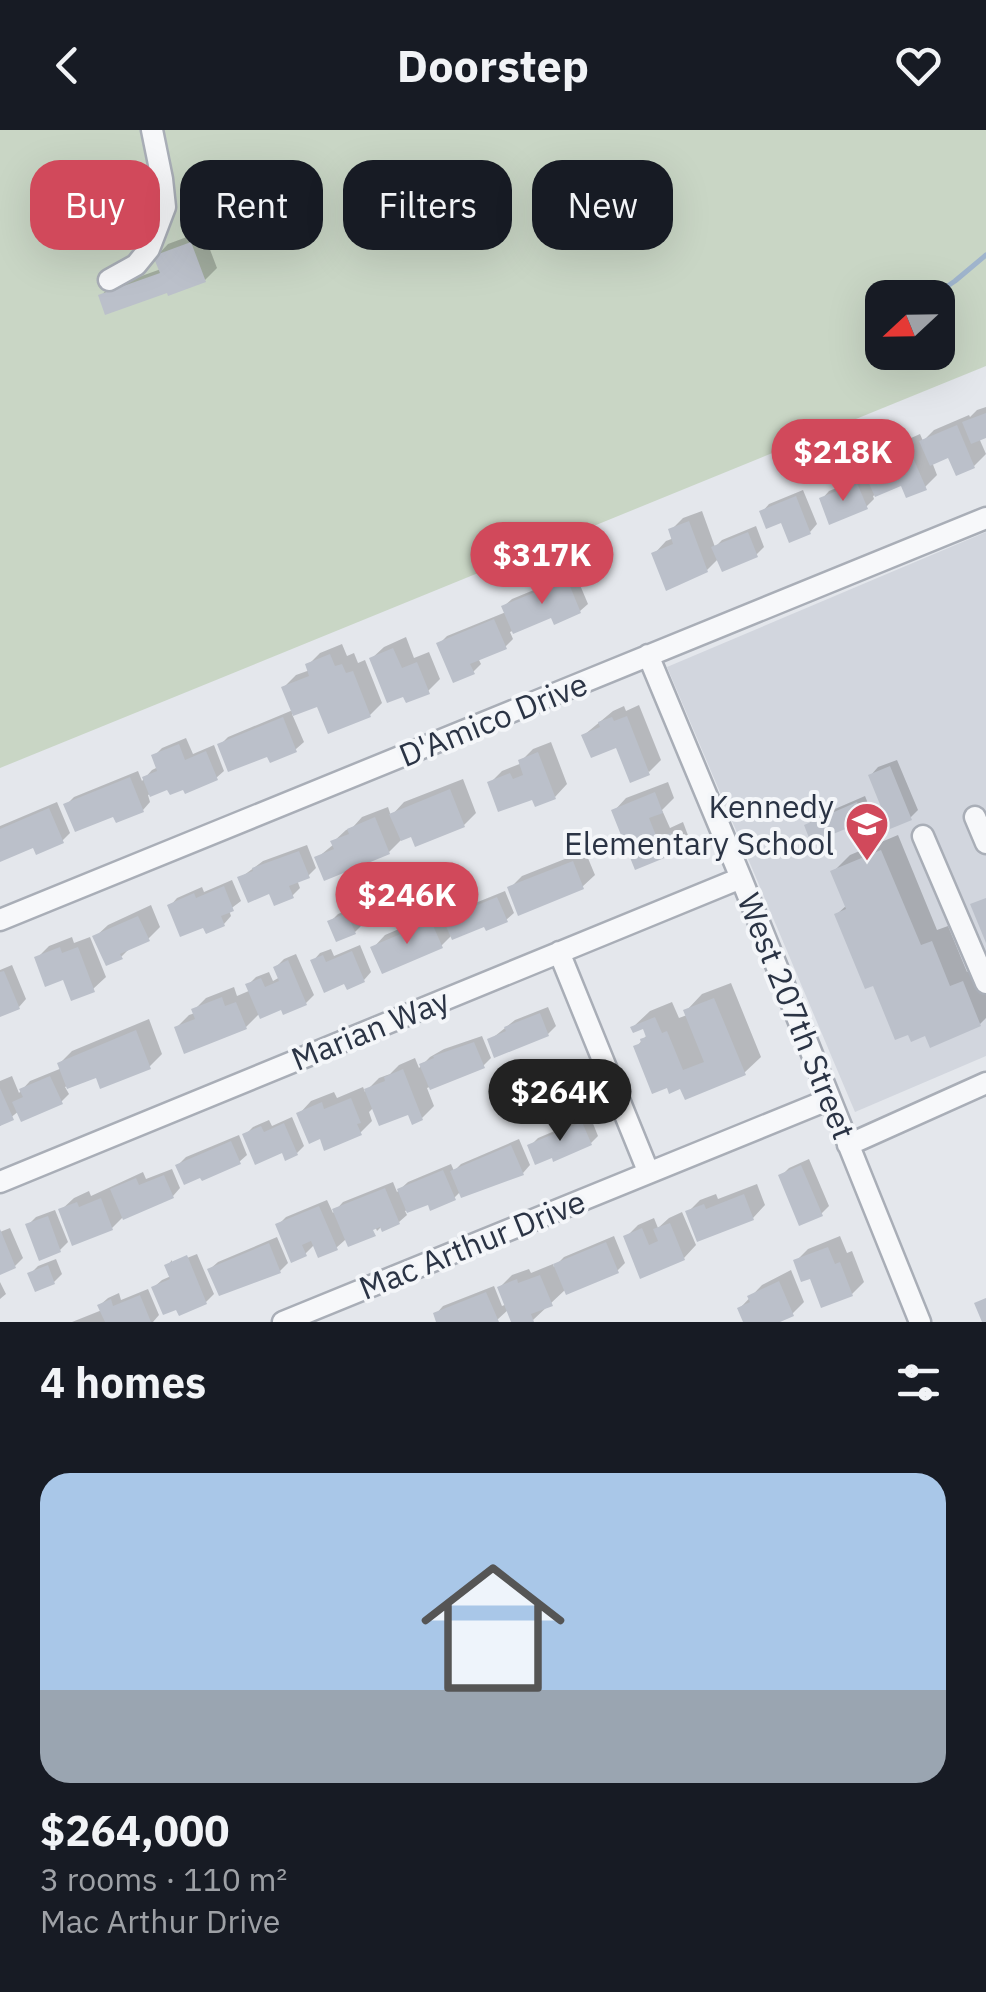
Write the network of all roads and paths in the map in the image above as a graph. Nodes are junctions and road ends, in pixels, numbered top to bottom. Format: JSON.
{"nodes":[{"id":1,"x":152,"y":130,"type":"edge"},
{"id":2,"x":109,"y":280,"type":"dead end"},
{"id":3,"x":986,"y":518,"type":"edge"},
{"id":4,"x":648,"y":655,"type":"junction"},
{"id":5,"x":975,"y":817,"type":"dead end"},
{"id":6,"x":923,"y":836,"type":"dead end"},
{"id":7,"x":986,"y":842,"type":"edge"},
{"id":8,"x":741,"y":878,"type":"junction"},
{"id":9,"x":0,"y":920,"type":"edge"},
{"id":10,"x":559,"y":952,"type":"junction"},
{"id":11,"x":986,"y":983,"type":"edge"},
{"id":12,"x":986,"y":1083,"type":"edge"},
{"id":13,"x":830,"y":1099,"type":"junction"},
{"id":14,"x":848,"y":1144,"type":"junction"},
{"id":15,"x":648,"y":1171,"type":"junction"},
{"id":16,"x":0,"y":1182,"type":"edge"},
{"id":17,"x":282,"y":1322,"type":"edge"},
{"id":18,"x":918,"y":1322,"type":"edge"}],
"edges":[{"from":1,"to":2,"type":"street"},
{"from":3,"to":4,"type":"street","name":"D'Amico Drive"},
{"from":4,"to":8,"type":"street","name":"West 207th Street"},
{"from":4,"to":9,"type":"street","name":"D'Amico Drive"},
{"from":5,"to":7,"type":"street"},
{"from":6,"to":11,"type":"street"},
{"from":8,"to":10,"type":"street","name":"Marian Way"},
{"from":8,"to":13,"type":"street","name":"West 207th Street"},
{"from":10,"to":15,"type":"street"},
{"from":10,"to":16,"type":"street","name":"Marian Way"},
{"from":12,"to":14,"type":"street"},
{"from":13,"to":14,"type":"street","name":"West 207th Street"},
{"from":13,"to":15,"type":"street","name":"Mac Arthur Drive"},
{"from":14,"to":18,"type":"street","name":"West 207th Street"},
{"from":15,"to":17,"type":"street","name":"Mac Arthur Drive"}]}
